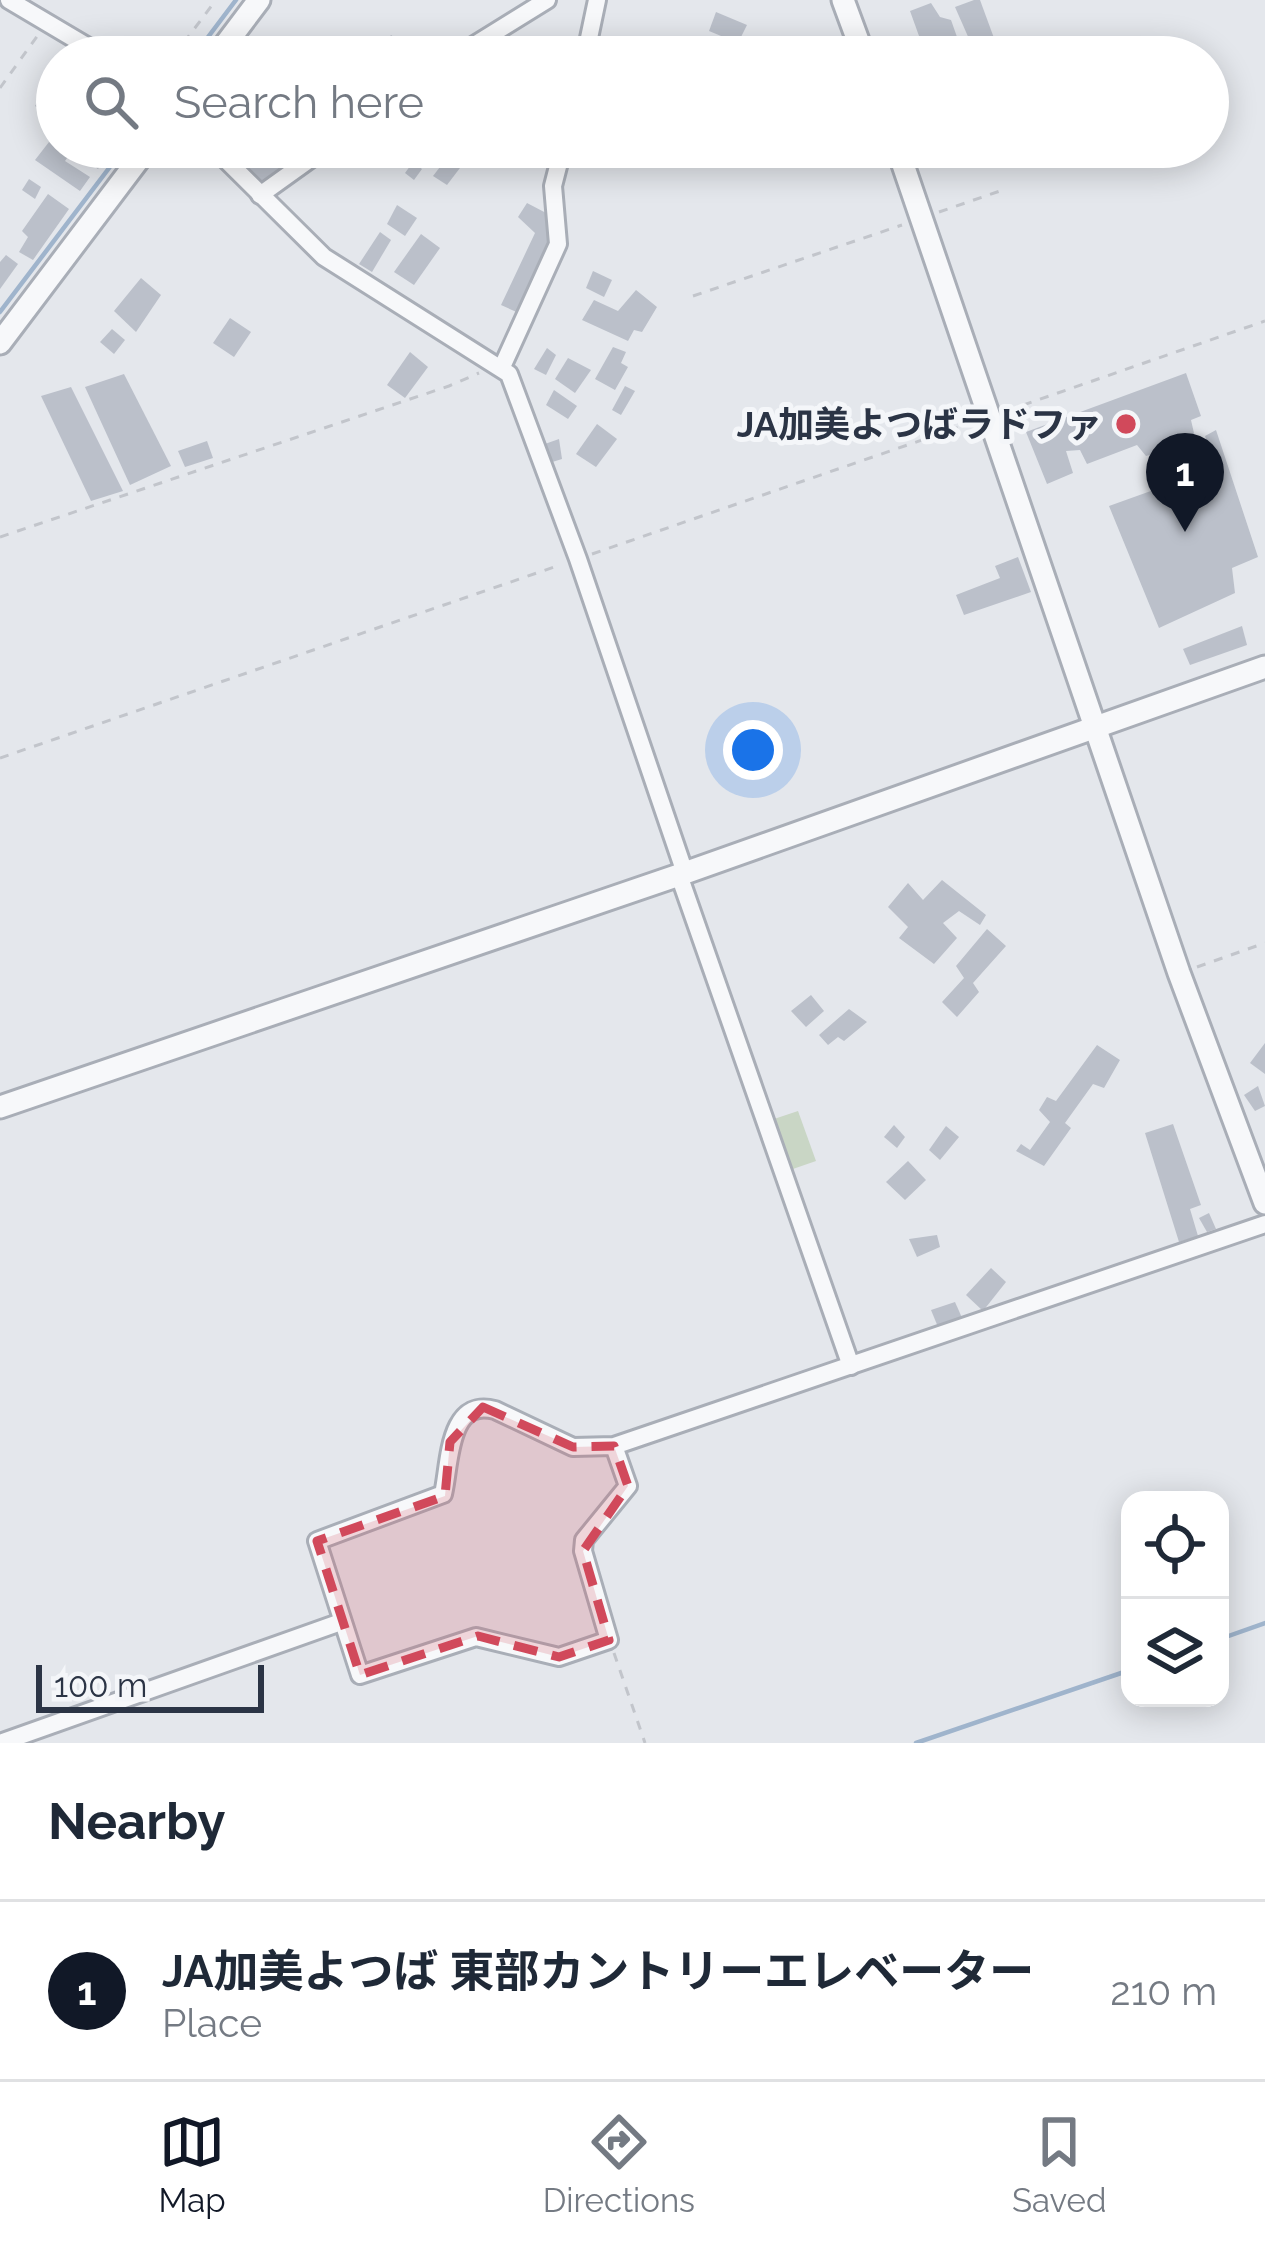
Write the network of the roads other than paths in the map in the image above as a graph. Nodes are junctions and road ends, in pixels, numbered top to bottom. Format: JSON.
{"nodes":[{"id":1,"x":9,"y":0,"type":"edge"},
{"id":2,"x":259,"y":0,"type":"edge"},
{"id":3,"x":547,"y":0,"type":"edge"},
{"id":4,"x":597,"y":0,"type":"edge"},
{"id":5,"x":843,"y":0,"type":"edge"},
{"id":6,"x":69,"y":36,"type":"edge"},
{"id":7,"x":232,"y":36,"type":"edge"},
{"id":8,"x":489,"y":36,"type":"edge"},
{"id":9,"x":589,"y":36,"type":"edge"},
{"id":10,"x":856,"y":36,"type":"edge"},
{"id":11,"x":132,"y":168,"type":"edge"},
{"id":12,"x":234,"y":168,"type":"edge"},
{"id":13,"x":298,"y":168,"type":"edge"},
{"id":14,"x":558,"y":168,"type":"edge"},
{"id":15,"x":904,"y":168,"type":"edge"},
{"id":16,"x":260,"y":195,"type":"junction"},
{"id":17,"x":0,"y":343,"type":"edge"},
{"id":18,"x":499,"y":365,"type":"junction"},
{"id":19,"x":1265,"y":667,"type":"edge"},
{"id":20,"x":1094,"y":726,"type":"junction"},
{"id":21,"x":681,"y":864,"type":"junction"},
{"id":22,"x":0,"y":1107,"type":"edge"},
{"id":23,"x":1265,"y":1203,"type":"edge"},
{"id":24,"x":1265,"y":1224,"type":"edge"},
{"id":25,"x":851,"y":1366,"type":"junction"},
{"id":26,"x":614,"y":1446,"type":"junction"},
{"id":27,"x":341,"y":1622,"type":"junction"},
{"id":28,"x":0,"y":1743,"type":"edge"}],
"edges":[{"from":1,"to":6,"type":"street"},
{"from":2,"to":7,"type":"street"},
{"from":3,"to":8,"type":"street"},
{"from":4,"to":9,"type":"street"},
{"from":5,"to":10,"type":"street"},
{"from":11,"to":17,"type":"street"},
{"from":12,"to":16,"type":"street"},
{"from":13,"to":16,"type":"street"},
{"from":14,"to":18,"type":"street"},
{"from":15,"to":20,"type":"street"},
{"from":16,"to":18,"type":"street"},
{"from":18,"to":21,"type":"street"},
{"from":19,"to":20,"type":"street"},
{"from":20,"to":21,"type":"street"},
{"from":20,"to":23,"type":"street"},
{"from":21,"to":22,"type":"street"},
{"from":21,"to":25,"type":"street"},
{"from":24,"to":25,"type":"street"},
{"from":25,"to":26,"type":"street"},
{"from":26,"to":27,"type":"street"},
{"from":26,"to":27,"type":"street"},
{"from":27,"to":28,"type":"street"}]}
